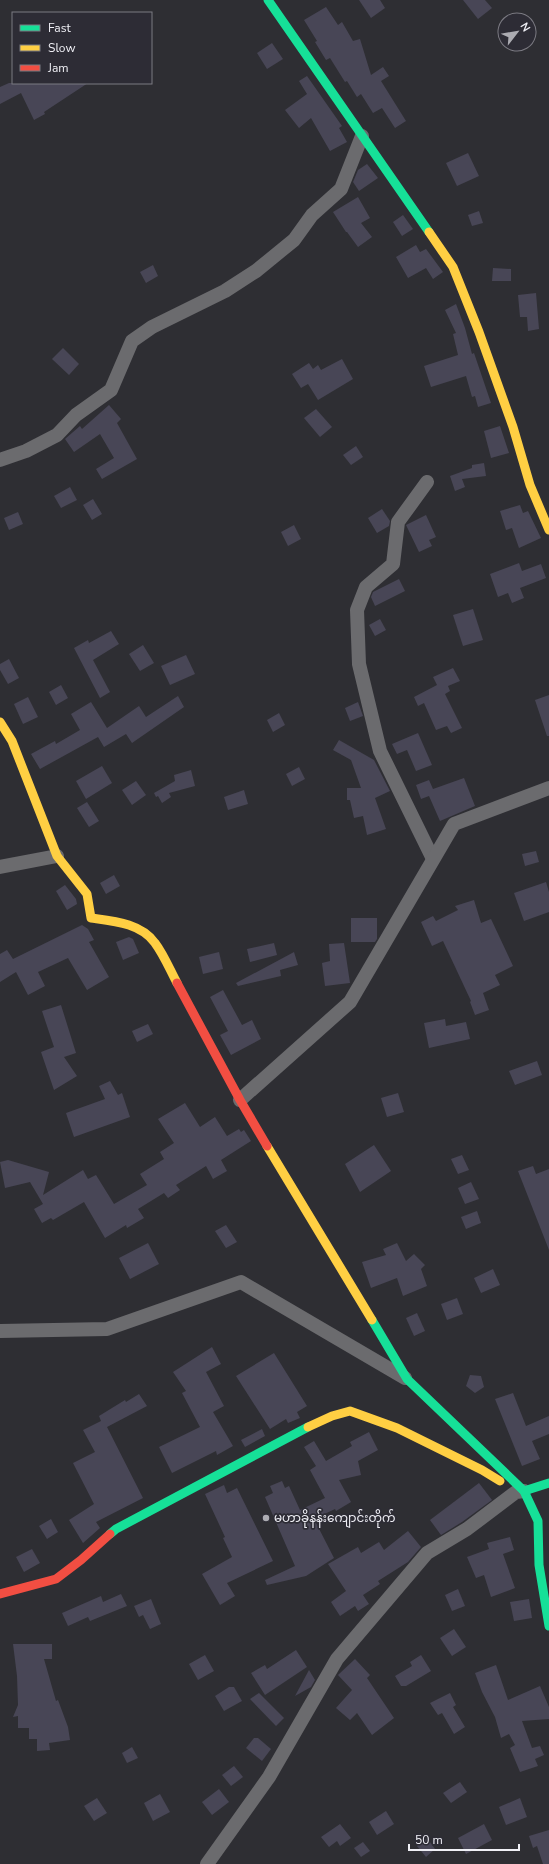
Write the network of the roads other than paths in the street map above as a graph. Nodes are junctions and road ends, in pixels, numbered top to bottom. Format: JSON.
{"nodes":[{"id":1,"x":268,"y":0,"type":"edge"},
{"id":2,"x":362,"y":136,"type":"junction"},
{"id":3,"x":0,"y":460,"type":"edge"},
{"id":4,"x":427,"y":482,"type":"dead end"},
{"id":5,"x":549,"y":530,"type":"edge"},
{"id":6,"x":0,"y":722,"type":"edge"},
{"id":7,"x":549,"y":788,"type":"edge"},
{"id":8,"x":57,"y":856,"type":"junction"},
{"id":9,"x":433,"y":859,"type":"junction"},
{"id":10,"x":0,"y":866,"type":"edge"},
{"id":11,"x":240,"y":1100,"type":"junction"},
{"id":12,"x":0,"y":1331,"type":"edge"},
{"id":13,"x":407,"y":1379,"type":"junction"},
{"id":14,"x":549,"y":1483,"type":"edge"},
{"id":15,"x":520,"y":1491,"type":"junction"},
{"id":16,"x":0,"y":1594,"type":"edge"},
{"id":17,"x":549,"y":1626,"type":"edge"},
{"id":18,"x":206,"y":1864,"type":"edge"}],
"edges":[{"from":1,"to":2,"type":"street"},
{"from":2,"to":3,"type":"street"},
{"from":2,"to":5,"type":"street"},
{"from":4,"to":9,"type":"street"},
{"from":6,"to":8,"type":"street"},
{"from":7,"to":9,"type":"street"},
{"from":8,"to":10,"type":"street"},
{"from":8,"to":11,"type":"street"},
{"from":9,"to":11,"type":"street"},
{"from":11,"to":13,"type":"street"},
{"from":12,"to":13,"type":"street"},
{"from":13,"to":15,"type":"street"},
{"from":14,"to":15,"type":"street"},
{"from":15,"to":16,"type":"street"},
{"from":15,"to":17,"type":"street"},
{"from":15,"to":18,"type":"street"}]}
